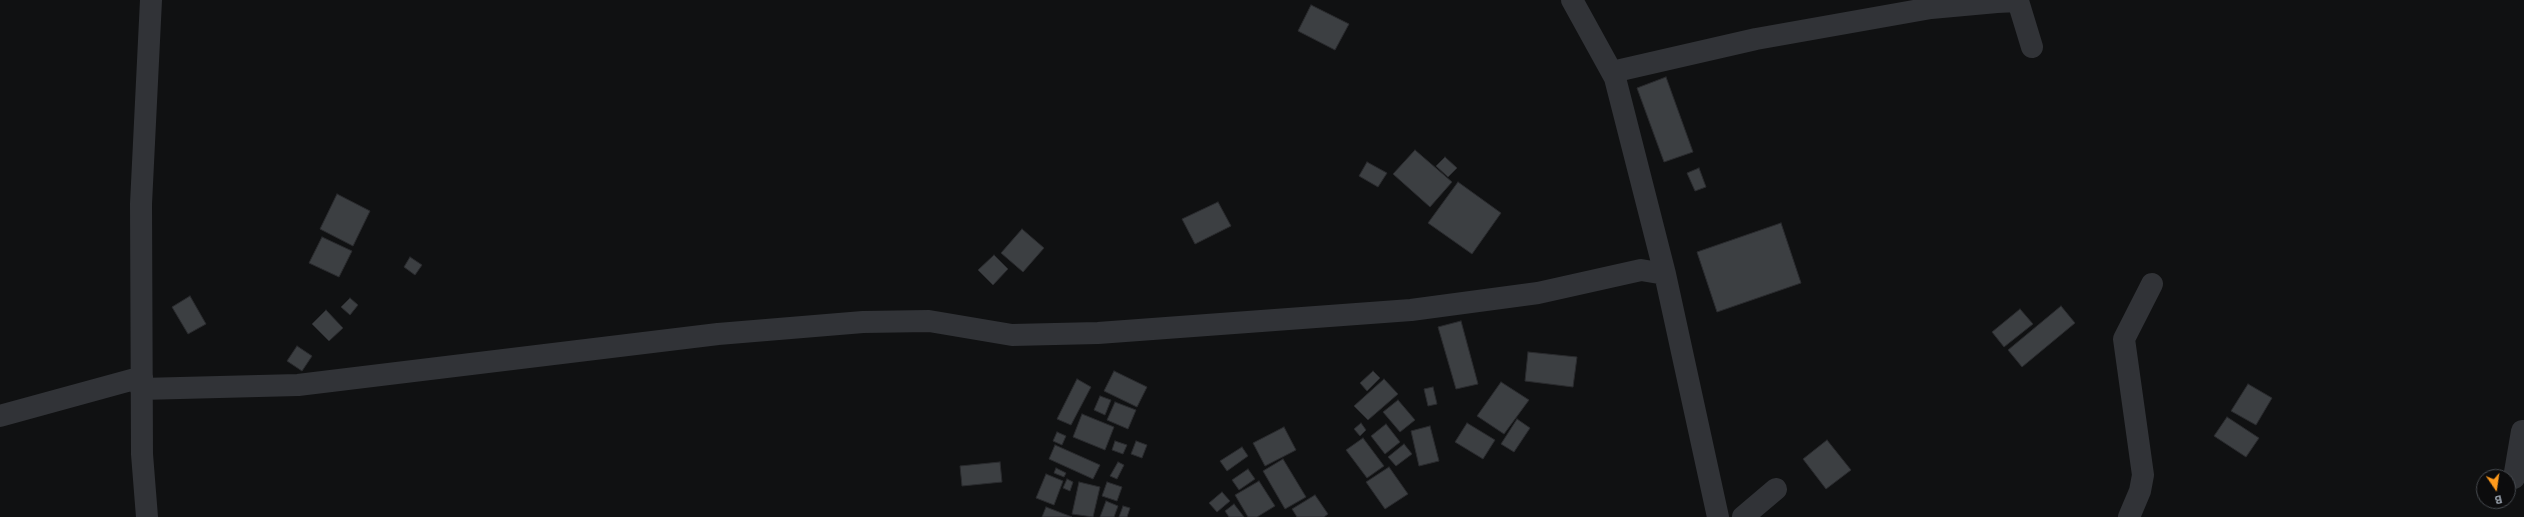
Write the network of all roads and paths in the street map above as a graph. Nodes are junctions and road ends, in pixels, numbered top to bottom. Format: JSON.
{"nodes":[{"id":1,"x":151,"y":0,"type":"edge"},
{"id":2,"x":1572,"y":0,"type":"edge"},
{"id":3,"x":2032,"y":47,"type":"dead end"},
{"id":4,"x":1612,"y":72,"type":"junction"},
{"id":5,"x":1665,"y":274,"type":"junction"},
{"id":6,"x":2152,"y":284,"type":"dead end"},
{"id":7,"x":142,"y":383,"type":"junction"},
{"id":8,"x":0,"y":416,"type":"edge"},
{"id":9,"x":2524,"y":431,"type":"edge"},
{"id":10,"x":2516,"y":469,"type":"edge"},
{"id":11,"x":1776,"y":489,"type":"dead end"},
{"id":12,"x":147,"y":517,"type":"edge"},
{"id":13,"x":1718,"y":517,"type":"edge"},
{"id":14,"x":1743,"y":517,"type":"edge"},
{"id":15,"x":2129,"y":517,"type":"edge"}],
"edges":[{"from":1,"to":7,"type":"street"},
{"from":2,"to":4,"type":"street"},
{"from":3,"to":4,"type":"street"},
{"from":4,"to":5,"type":"street"},
{"from":5,"to":7,"type":"street"},
{"from":5,"to":13,"type":"street"},
{"from":6,"to":15,"type":"street"},
{"from":7,"to":8,"type":"street"},
{"from":7,"to":12,"type":"street"},
{"from":9,"to":10,"type":"street"},
{"from":11,"to":14,"type":"street"}]}
